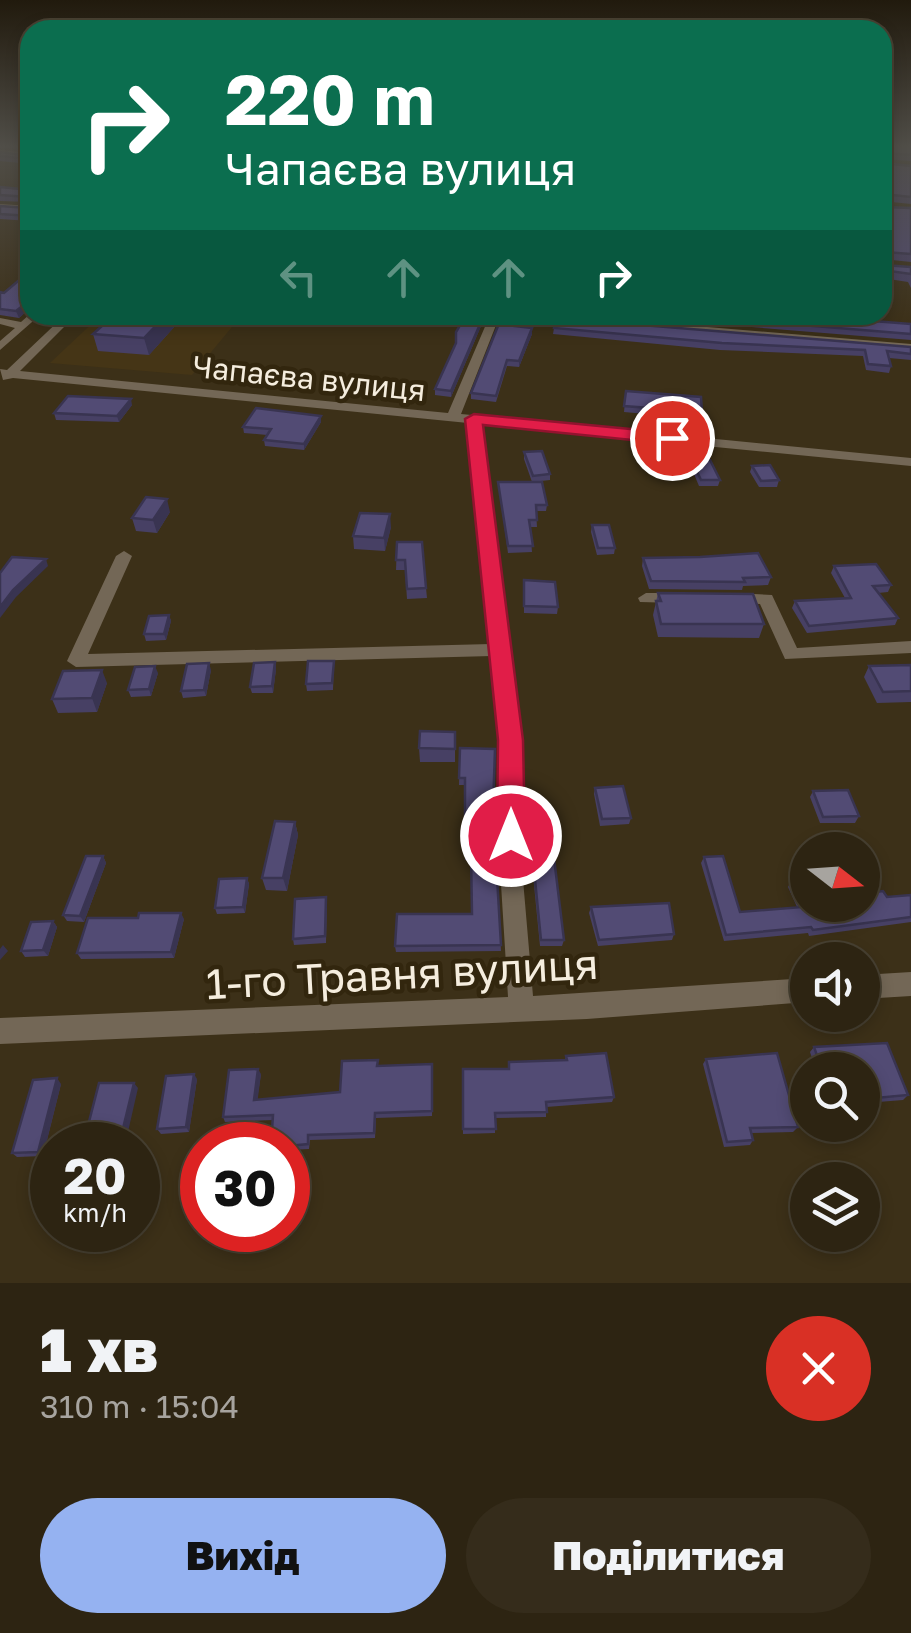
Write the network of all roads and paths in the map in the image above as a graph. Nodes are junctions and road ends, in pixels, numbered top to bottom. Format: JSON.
{"nodes":[{"id":1,"x":0,"y":321,"type":"edge"},
{"id":2,"x":60,"y":325,"type":"edge"},
{"id":3,"x":491,"y":325,"type":"edge"},
{"id":4,"x":646,"y":325,"type":"edge"},
{"id":5,"x":22,"y":326,"type":"joint"},
{"id":6,"x":0,"y":347,"type":"edge"},
{"id":7,"x":911,"y":347,"type":"edge"},
{"id":8,"x":3,"y":377,"type":"edge"},
{"id":9,"x":464,"y":418,"type":"junction"},
{"id":10,"x":911,"y":462,"type":"edge"},
{"id":11,"x":124,"y":556,"type":"dead end"},
{"id":12,"x":646,"y":598,"type":"dead end"},
{"id":13,"x":911,"y":648,"type":"edge"},
{"id":14,"x":502,"y":650,"type":"junction"},
{"id":15,"x":911,"y":984,"type":"edge"},
{"id":16,"x":880,"y":986,"type":"edge"},
{"id":17,"x":790,"y":991,"type":"edge"},
{"id":18,"x":520,"y":1008,"type":"junction"},
{"id":19,"x":0,"y":1031,"type":"edge"}],
"edges":[{"from":1,"to":5,"type":"street"},
{"from":2,"to":8,"type":"street"},
{"from":3,"to":9,"type":"street"},
{"from":4,"to":7,"type":"street"},
{"from":5,"to":6,"type":"street"},
{"from":8,"to":9,"type":"street","name":"Чапаєва вулиця"},
{"from":9,"to":10,"type":"street","name":"Чапаєва вулиця"},
{"from":9,"to":14,"type":"street"},
{"from":11,"to":14,"type":"street"},
{"from":12,"to":13,"type":"street"},
{"from":14,"to":18,"type":"street"},
{"from":15,"to":16,"type":"street"},
{"from":17,"to":18,"type":"street","name":"1-го Травня вулиця"},
{"from":18,"to":19,"type":"street","name":"1-го Травня вулиця"}]}
